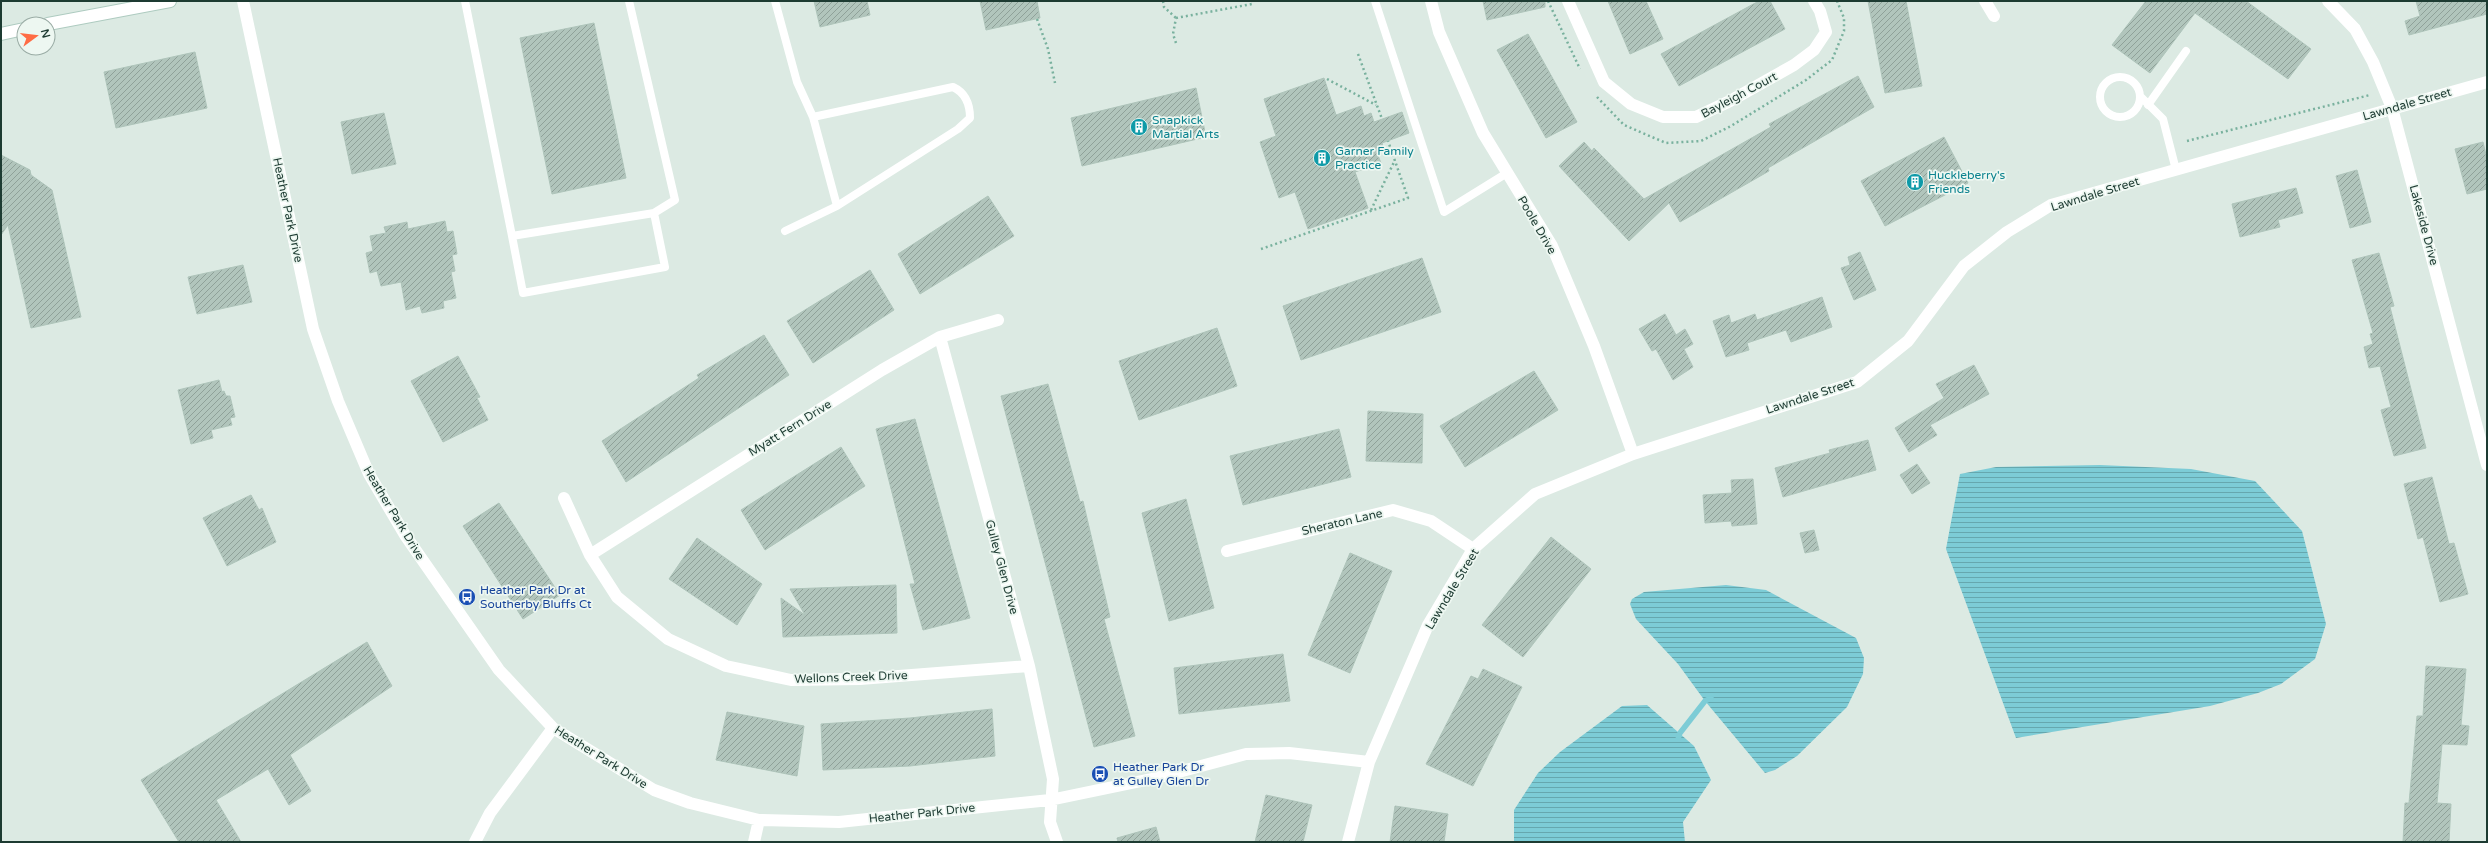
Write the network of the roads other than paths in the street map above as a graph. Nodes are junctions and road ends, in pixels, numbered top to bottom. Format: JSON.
{"nodes":[{"id":1,"x":170,"y":1,"type":"edge"},
{"id":2,"x":243,"y":1,"type":"edge"},
{"id":3,"x":465,"y":1,"type":"edge"},
{"id":4,"x":629,"y":1,"type":"edge"},
{"id":5,"x":776,"y":1,"type":"edge"},
{"id":6,"x":1375,"y":1,"type":"edge"},
{"id":7,"x":1431,"y":1,"type":"edge"},
{"id":8,"x":1568,"y":1,"type":"edge"},
{"id":9,"x":1814,"y":1,"type":"edge"},
{"id":10,"x":1985,"y":1,"type":"edge"},
{"id":11,"x":2328,"y":1,"type":"edge"},
{"id":12,"x":1994,"y":16,"type":"dead end"},
{"id":13,"x":56,"y":22,"type":"edge"},
{"id":14,"x":16,"y":31,"type":"edge"},
{"id":15,"x":1,"y":34,"type":"edge"},
{"id":16,"x":2186,"y":50,"type":"dead end"},
{"id":17,"x":2487,"y":82,"type":"edge"},
{"id":18,"x":2141,"y":97,"type":"junction"},
{"id":19,"x":2148,"y":105,"type":"junction"},
{"id":20,"x":2392,"y":108,"type":"junction"},
{"id":21,"x":813,"y":117,"type":"junction"},
{"id":22,"x":2176,"y":170,"type":"junction"},
{"id":23,"x":1507,"y":173,"type":"junction"},
{"id":24,"x":837,"y":206,"type":"junction"},
{"id":25,"x":654,"y":213,"type":"junction"},
{"id":26,"x":785,"y":231,"type":"dead end"},
{"id":27,"x":512,"y":236,"type":"junction"},
{"id":28,"x":998,"y":320,"type":"dead end"},
{"id":29,"x":940,"y":337,"type":"junction"},
{"id":30,"x":1633,"y":454,"type":"junction"},
{"id":31,"x":2487,"y":465,"type":"edge"},
{"id":32,"x":564,"y":498,"type":"dead end"},
{"id":33,"x":1473,"y":549,"type":"junction"},
{"id":34,"x":1227,"y":551,"type":"dead end"},
{"id":35,"x":590,"y":555,"type":"junction"},
{"id":36,"x":1029,"y":666,"type":"junction"},
{"id":37,"x":553,"y":728,"type":"junction"},
{"id":38,"x":1369,"y":762,"type":"junction"},
{"id":39,"x":1050,"y":800,"type":"junction"},
{"id":40,"x":759,"y":820,"type":"junction"},
{"id":41,"x":475,"y":842,"type":"edge"},
{"id":42,"x":754,"y":842,"type":"edge"},
{"id":43,"x":1057,"y":842,"type":"edge"},
{"id":44,"x":1348,"y":842,"type":"edge"}],
"edges":[{"from":1,"to":13,"type":"street"},
{"from":2,"to":37,"type":"street","name":"Heather Park Drive"},
{"from":3,"to":27,"type":"lane"},
{"from":4,"to":25,"type":"lane"},
{"from":5,"to":21,"type":"lane"},
{"from":6,"to":23,"type":"lane"},
{"from":7,"to":23,"type":"street","name":"Poole Drive"},
{"from":8,"to":9,"type":"street","name":"Bayleigh Court"},
{"from":10,"to":12,"type":"street"},
{"from":11,"to":20,"type":"street","name":"Lakeside Drive"},
{"from":14,"to":15,"type":"street"},
{"from":16,"to":19,"type":"lane"},
{"from":17,"to":20,"type":"street","name":"Lawndale Street"},
{"from":18,"to":18,"type":"lane"},
{"from":18,"to":19,"type":"lane"},
{"from":19,"to":22,"type":"lane"},
{"from":20,"to":22,"type":"street","name":"Lawndale Street"},
{"from":20,"to":31,"type":"street","name":"Lakeside Drive"},
{"from":21,"to":24,"type":"lane"},
{"from":21,"to":24,"type":"lane"},
{"from":22,"to":30,"type":"street","name":"Lawndale Street"},
{"from":23,"to":30,"type":"street","name":"Poole Drive"},
{"from":24,"to":26,"type":"lane"},
{"from":25,"to":27,"type":"lane"},
{"from":25,"to":27,"type":"lane"},
{"from":28,"to":29,"type":"street","name":"Myatt Fern Drive"},
{"from":29,"to":35,"type":"street","name":"Myatt Fern Drive"},
{"from":29,"to":36,"type":"street","name":"Gulley Glen Drive"},
{"from":30,"to":33,"type":"street","name":"Lawndale Street"},
{"from":32,"to":35,"type":"street","name":"Wellons Creek Drive"},
{"from":33,"to":34,"type":"street","name":"Sheraton Lane"},
{"from":33,"to":38,"type":"street","name":"Lawndale Street"},
{"from":35,"to":36,"type":"street","name":"Wellons Creek Drive"},
{"from":36,"to":39,"type":"street","name":"Gulley Glen Drive"},
{"from":37,"to":40,"type":"street","name":"Heather Park Drive"},
{"from":37,"to":41,"type":"street"},
{"from":38,"to":39,"type":"street","name":"Heather Park Drive"},
{"from":38,"to":44,"type":"street","name":"Lawndale Street"},
{"from":39,"to":40,"type":"street","name":"Heather Park Drive"},
{"from":39,"to":43,"type":"street","name":"Gulley Glen Drive"},
{"from":40,"to":42,"type":"street"}]}
